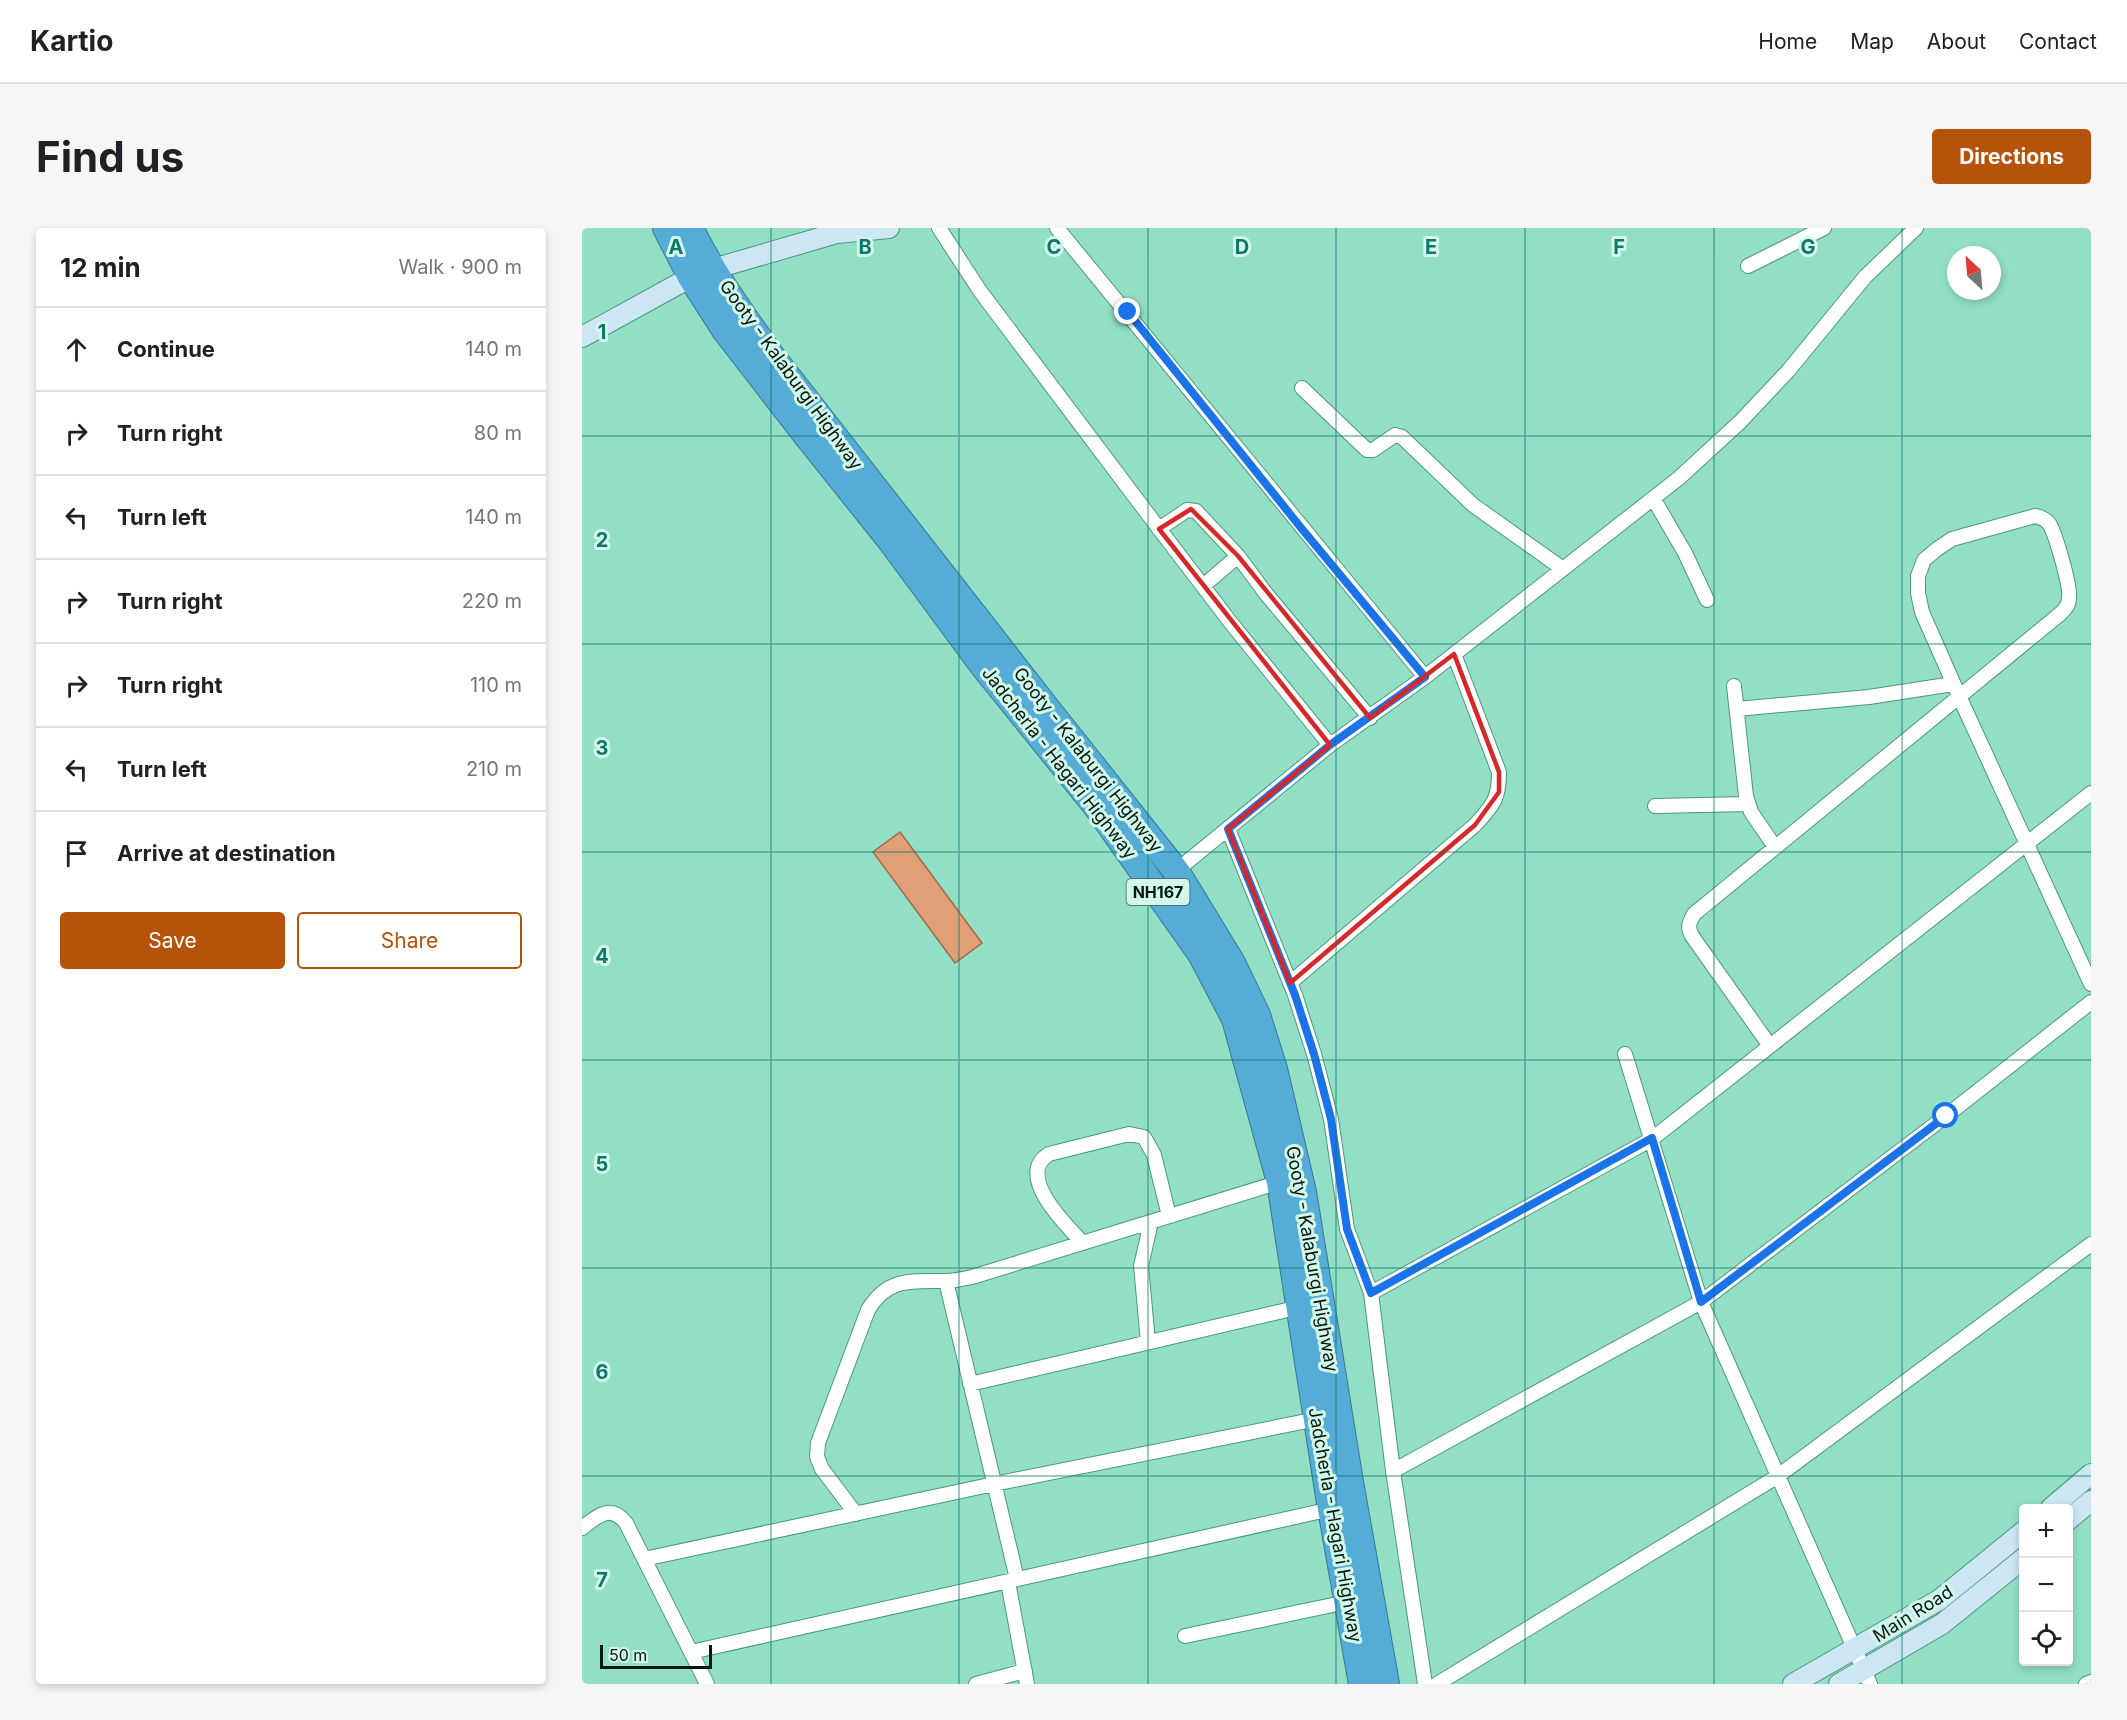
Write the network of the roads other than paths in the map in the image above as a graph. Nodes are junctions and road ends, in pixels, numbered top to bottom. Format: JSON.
{"nodes":[{"id":1,"x":666,"y":228,"type":"edge"},
{"id":2,"x":690,"y":228,"type":"edge"},
{"id":3,"x":888,"y":228,"type":"edge"},
{"id":4,"x":939,"y":228,"type":"edge"},
{"id":5,"x":1057,"y":228,"type":"edge"},
{"id":6,"x":1824,"y":228,"type":"edge"},
{"id":7,"x":1916,"y":228,"type":"edge"},
{"id":8,"x":1748,"y":266,"type":"dead end"},
{"id":9,"x":702,"y":273,"type":"junction"},
{"id":10,"x":582,"y":337,"type":"edge"},
{"id":11,"x":1302,"y":388,"type":"dead end"},
{"id":12,"x":1653,"y":498,"type":"junction"},
{"id":13,"x":1159,"y":529,"type":"junction"},
{"id":14,"x":1238,"y":556,"type":"junction"},
{"id":15,"x":1563,"y":569,"type":"junction"},
{"id":16,"x":1203,"y":586,"type":"junction"},
{"id":17,"x":1707,"y":600,"type":"dead end"},
{"id":18,"x":1454,"y":654,"type":"junction"},
{"id":19,"x":1425,"y":677,"type":"junction"},
{"id":20,"x":1734,"y":686,"type":"dead end"},
{"id":21,"x":1956,"y":690,"type":"junction"},
{"id":22,"x":1737,"y":709,"type":"junction"},
{"id":23,"x":1370,"y":718,"type":"junction"},
{"id":24,"x":1330,"y":745,"type":"junction"},
{"id":25,"x":2091,"y":793,"type":"edge"},
{"id":26,"x":1748,"y":804,"type":"junction"},
{"id":27,"x":1655,"y":806,"type":"dead end"},
{"id":28,"x":1228,"y":829,"type":"junction"},
{"id":29,"x":2028,"y":844,"type":"junction"},
{"id":30,"x":1775,"y":848,"type":"junction"},
{"id":31,"x":1176,"y":871,"type":"junction"},
{"id":32,"x":1290,"y":983,"type":"junction"},
{"id":33,"x":2091,"y":984,"type":"edge"},
{"id":34,"x":2091,"y":1002,"type":"edge"},
{"id":35,"x":1770,"y":1046,"type":"junction"},
{"id":36,"x":1624,"y":1054,"type":"dead end"},
{"id":37,"x":1652,"y":1138,"type":"junction"},
{"id":38,"x":1280,"y":1182,"type":"junction"},
{"id":39,"x":1169,"y":1216,"type":"junction"},
{"id":40,"x":1151,"y":1222,"type":"junction"},
{"id":41,"x":1083,"y":1243,"type":"junction"},
{"id":42,"x":2091,"y":1244,"type":"edge"},
{"id":43,"x":946,"y":1281,"type":"junction"},
{"id":44,"x":1371,"y":1293,"type":"junction"},
{"id":45,"x":1701,"y":1302,"type":"junction"},
{"id":46,"x":1300,"y":1307,"type":"junction"},
{"id":47,"x":1148,"y":1342,"type":"junction"},
{"id":48,"x":970,"y":1384,"type":"junction"},
{"id":49,"x":1317,"y":1419,"type":"junction"},
{"id":50,"x":1393,"y":1471,"type":"junction"},
{"id":51,"x":2091,"y":1474,"type":"edge"},
{"id":52,"x":1778,"y":1476,"type":"junction"},
{"id":53,"x":994,"y":1484,"type":"junction"},
{"id":54,"x":2091,"y":1501,"type":"edge"},
{"id":55,"x":2057,"y":1504,"type":"edge"},
{"id":56,"x":1331,"y":1509,"type":"junction"},
{"id":57,"x":856,"y":1514,"type":"junction"},
{"id":58,"x":2073,"y":1516,"type":"edge"},
{"id":59,"x":582,"y":1528,"type":"edge"},
{"id":60,"x":2019,"y":1536,"type":"edge"},
{"id":61,"x":644,"y":1559,"type":"junction"},
{"id":62,"x":2019,"y":1562,"type":"edge"},
{"id":63,"x":1012,"y":1580,"type":"junction"},
{"id":64,"x":1347,"y":1602,"type":"junction"},
{"id":65,"x":1185,"y":1636,"type":"dead end"},
{"id":66,"x":1856,"y":1648,"type":"junction"},
{"id":67,"x":691,"y":1652,"type":"junction"},
{"id":68,"x":1868,"y":1677,"type":"edge"},
{"id":69,"x":1026,"y":1678,"type":"edge"},
{"id":70,"x":2091,"y":1682,"type":"edge"},
{"id":71,"x":707,"y":1684,"type":"edge"},
{"id":72,"x":976,"y":1684,"type":"edge"},
{"id":73,"x":1362,"y":1684,"type":"edge"},
{"id":74,"x":1386,"y":1684,"type":"edge"},
{"id":75,"x":1425,"y":1684,"type":"edge"},
{"id":76,"x":1437,"y":1684,"type":"edge"},
{"id":77,"x":1793,"y":1684,"type":"edge"},
{"id":78,"x":1839,"y":1684,"type":"edge"},
{"id":79,"x":2086,"y":1684,"type":"edge"}],
"edges":[{"from":1,"to":9,"type":"highway","name":"Jadcherla - Hagari Highway","number":"NH167"},
{"from":2,"to":9,"type":"highway","name":"Gooty - Kalaburgi Highway","number":"NH167"},
{"from":3,"to":9,"type":"street"},
{"from":4,"to":13,"type":"street"},
{"from":5,"to":19,"type":"street"},
{"from":6,"to":8,"type":"street"},
{"from":7,"to":12,"type":"street"},
{"from":9,"to":10,"type":"street"},
{"from":9,"to":31,"type":"highway","name":"Gooty - Kalaburgi Highway","number":"NH167"},
{"from":9,"to":38,"type":"highway","name":"Jadcherla - Hagari Highway","number":"NH167"},
{"from":11,"to":15,"type":"street"},
{"from":12,"to":15,"type":"street"},
{"from":12,"to":17,"type":"street"},
{"from":13,"to":14,"type":"street"},
{"from":13,"to":16,"type":"street"},
{"from":14,"to":16,"type":"street"},
{"from":14,"to":23,"type":"street"},
{"from":15,"to":18,"type":"street"},
{"from":16,"to":24,"type":"street"},
{"from":18,"to":19,"type":"street"},
{"from":18,"to":32,"type":"street"},
{"from":19,"to":23,"type":"street"},
{"from":20,"to":22,"type":"street"},
{"from":21,"to":21,"type":"street"},
{"from":21,"to":22,"type":"street"},
{"from":21,"to":29,"type":"street"},
{"from":21,"to":30,"type":"street"},
{"from":22,"to":26,"type":"street"},
{"from":23,"to":24,"type":"street"},
{"from":24,"to":28,"type":"street"},
{"from":25,"to":29,"type":"street"},
{"from":26,"to":27,"type":"street"},
{"from":26,"to":30,"type":"street"},
{"from":28,"to":31,"type":"street"},
{"from":28,"to":32,"type":"street"},
{"from":29,"to":33,"type":"street"},
{"from":29,"to":35,"type":"street"},
{"from":30,"to":35,"type":"street"},
{"from":31,"to":74,"type":"highway","name":"Gooty - Kalaburgi Highway","number":"NH167"},
{"from":32,"to":44,"type":"street"},
{"from":34,"to":45,"type":"street"},
{"from":35,"to":37,"type":"street"},
{"from":36,"to":37,"type":"street"},
{"from":37,"to":44,"type":"street"},
{"from":37,"to":45,"type":"street"},
{"from":38,"to":39,"type":"street"},
{"from":38,"to":46,"type":"highway","name":"Jadcherla - Hagari Highway","number":"NH167"},
{"from":39,"to":40,"type":"street"},
{"from":39,"to":41,"type":"street"},
{"from":40,"to":41,"type":"street"},
{"from":40,"to":47,"type":"street"},
{"from":41,"to":43,"type":"street"},
{"from":42,"to":52,"type":"street"},
{"from":43,"to":48,"type":"street"},
{"from":43,"to":57,"type":"street"},
{"from":44,"to":50,"type":"street"},
{"from":45,"to":50,"type":"street"},
{"from":45,"to":52,"type":"street"},
{"from":46,"to":47,"type":"street"},
{"from":46,"to":49,"type":"highway","name":"Jadcherla - Hagari Highway","number":"NH167"},
{"from":47,"to":48,"type":"street"},
{"from":48,"to":53,"type":"street"},
{"from":49,"to":53,"type":"street"},
{"from":49,"to":56,"type":"highway","name":"Jadcherla - Hagari Highway","number":"NH167"},
{"from":50,"to":75,"type":"street"},
{"from":51,"to":55,"type":"street"},
{"from":52,"to":66,"type":"street"},
{"from":52,"to":76,"type":"street"},
{"from":53,"to":57,"type":"street"},
{"from":53,"to":63,"type":"street"},
{"from":54,"to":58,"type":"street"},
{"from":56,"to":63,"type":"street"},
{"from":56,"to":64,"type":"highway","name":"Jadcherla - Hagari Highway","number":"NH167"},
{"from":57,"to":61,"type":"street"},
{"from":59,"to":61,"type":"street"},
{"from":60,"to":66,"type":"street","name":"Main Road"},
{"from":61,"to":67,"type":"street"},
{"from":62,"to":68,"type":"street","name":"Main Road"},
{"from":63,"to":67,"type":"street"},
{"from":63,"to":69,"type":"street"},
{"from":64,"to":65,"type":"street"},
{"from":64,"to":73,"type":"highway","name":"Jadcherla - Hagari Highway","number":"NH167"},
{"from":66,"to":68,"type":"street"},
{"from":66,"to":77,"type":"street","name":"Main Road"},
{"from":67,"to":71,"type":"street"},
{"from":68,"to":78,"type":"street","name":"Main Road"},
{"from":69,"to":72,"type":"street"},
{"from":70,"to":79,"type":"street"}]}
